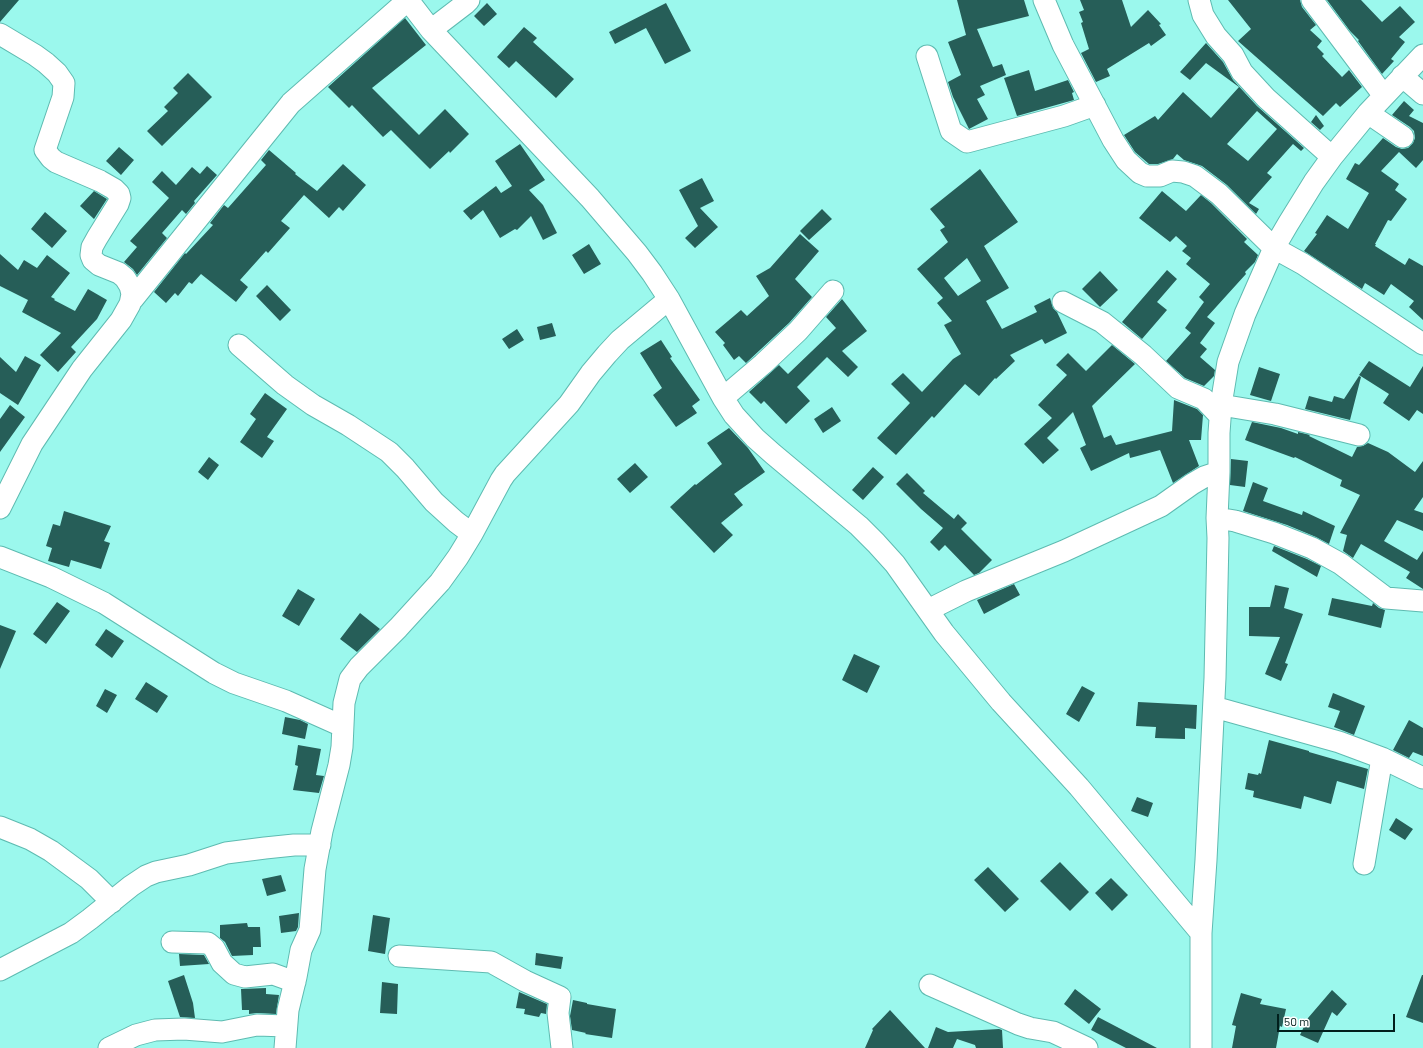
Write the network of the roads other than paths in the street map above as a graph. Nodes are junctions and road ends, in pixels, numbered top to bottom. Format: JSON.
{"nodes":[{"id":1,"x":408,"y":0,"type":"edge"},
{"id":2,"x":468,"y":0,"type":"edge"},
{"id":3,"x":1044,"y":0,"type":"edge"},
{"id":4,"x":1199,"y":0,"type":"edge"},
{"id":5,"x":1312,"y":0,"type":"edge"},
{"id":6,"x":431,"y":30,"type":"junction"},
{"id":7,"x":0,"y":34,"type":"edge"},
{"id":8,"x":1423,"y":55,"type":"edge"},
{"id":9,"x":927,"y":56,"type":"dead end"},
{"id":10,"x":1402,"y":76,"type":"junction"},
{"id":11,"x":1423,"y":94,"type":"edge"},
{"id":12,"x":1384,"y":96,"type":"junction"},
{"id":13,"x":1095,"y":105,"type":"junction"},
{"id":14,"x":1368,"y":113,"type":"junction"},
{"id":15,"x":1403,"y":137,"type":"dead end"},
{"id":16,"x":1332,"y":157,"type":"junction"},
{"id":17,"x":1274,"y":248,"type":"junction"},
{"id":18,"x":832,"y":291,"type":"dead end"},
{"id":19,"x":132,"y":298,"type":"junction"},
{"id":20,"x":668,"y":299,"type":"junction"},
{"id":21,"x":1063,"y":302,"type":"dead end"},
{"id":22,"x":1423,"y":344,"type":"edge"},
{"id":23,"x":238,"y":345,"type":"dead end"},
{"id":24,"x":723,"y":398,"type":"junction"},
{"id":25,"x":1221,"y":410,"type":"junction"},
{"id":26,"x":1359,"y":435,"type":"dead end"},
{"id":27,"x":1219,"y":472,"type":"junction"},
{"id":28,"x":0,"y":508,"type":"edge"},
{"id":29,"x":1217,"y":518,"type":"junction"},
{"id":30,"x":472,"y":534,"type":"junction"},
{"id":31,"x":0,"y":557,"type":"edge"},
{"id":32,"x":1423,"y":601,"type":"edge"},
{"id":33,"x":928,"y":610,"type":"junction"},
{"id":34,"x":1214,"y":707,"type":"junction"},
{"id":35,"x":342,"y":726,"type":"junction"},
{"id":36,"x":1382,"y":758,"type":"junction"},
{"id":37,"x":1423,"y":778,"type":"edge"},
{"id":38,"x":0,"y":827,"type":"edge"},
{"id":39,"x":320,"y":845,"type":"junction"},
{"id":40,"x":1364,"y":864,"type":"dead end"},
{"id":41,"x":112,"y":902,"type":"junction"},
{"id":42,"x":1201,"y":933,"type":"junction"},
{"id":43,"x":172,"y":942,"type":"dead end"},
{"id":44,"x":399,"y":956,"type":"dead end"},
{"id":45,"x":0,"y":970,"type":"edge"},
{"id":46,"x":295,"y":982,"type":"junction"},
{"id":47,"x":930,"y":985,"type":"dead end"},
{"id":48,"x":286,"y":1026,"type":"junction"},
{"id":49,"x":109,"y":1048,"type":"edge"},
{"id":50,"x":285,"y":1048,"type":"edge"},
{"id":51,"x":562,"y":1048,"type":"edge"},
{"id":52,"x":1087,"y":1048,"type":"edge"},
{"id":53,"x":1201,"y":1048,"type":"edge"}],
"edges":[{"from":1,"to":6,"type":"street"},
{"from":1,"to":19,"type":"street"},
{"from":2,"to":6,"type":"street"},
{"from":3,"to":13,"type":"street"},
{"from":4,"to":16,"type":"street"},
{"from":5,"to":12,"type":"street"},
{"from":6,"to":20,"type":"street"},
{"from":7,"to":19,"type":"street"},
{"from":8,"to":10,"type":"street"},
{"from":9,"to":13,"type":"street"},
{"from":10,"to":11,"type":"street"},
{"from":10,"to":12,"type":"street"},
{"from":12,"to":14,"type":"street"},
{"from":13,"to":17,"type":"street"},
{"from":14,"to":15,"type":"street"},
{"from":14,"to":16,"type":"street"},
{"from":16,"to":17,"type":"street"},
{"from":17,"to":22,"type":"street"},
{"from":17,"to":25,"type":"street"},
{"from":18,"to":24,"type":"street"},
{"from":19,"to":28,"type":"street"},
{"from":20,"to":24,"type":"street"},
{"from":20,"to":30,"type":"street"},
{"from":21,"to":25,"type":"street"},
{"from":23,"to":30,"type":"street"},
{"from":24,"to":33,"type":"street"},
{"from":25,"to":26,"type":"street"},
{"from":25,"to":27,"type":"street"},
{"from":27,"to":29,"type":"street"},
{"from":27,"to":33,"type":"street"},
{"from":29,"to":32,"type":"street"},
{"from":29,"to":34,"type":"street"},
{"from":30,"to":35,"type":"street"},
{"from":31,"to":35,"type":"street"},
{"from":33,"to":42,"type":"street"},
{"from":34,"to":36,"type":"street"},
{"from":34,"to":42,"type":"street"},
{"from":35,"to":39,"type":"street"},
{"from":36,"to":37,"type":"street"},
{"from":36,"to":40,"type":"street"},
{"from":38,"to":41,"type":"street"},
{"from":39,"to":41,"type":"street"},
{"from":39,"to":46,"type":"street"},
{"from":41,"to":45,"type":"street"},
{"from":42,"to":53,"type":"street"},
{"from":43,"to":46,"type":"street"},
{"from":44,"to":51,"type":"street"},
{"from":46,"to":48,"type":"street"},
{"from":47,"to":52,"type":"street"},
{"from":48,"to":49,"type":"street"},
{"from":48,"to":50,"type":"street"}]}
